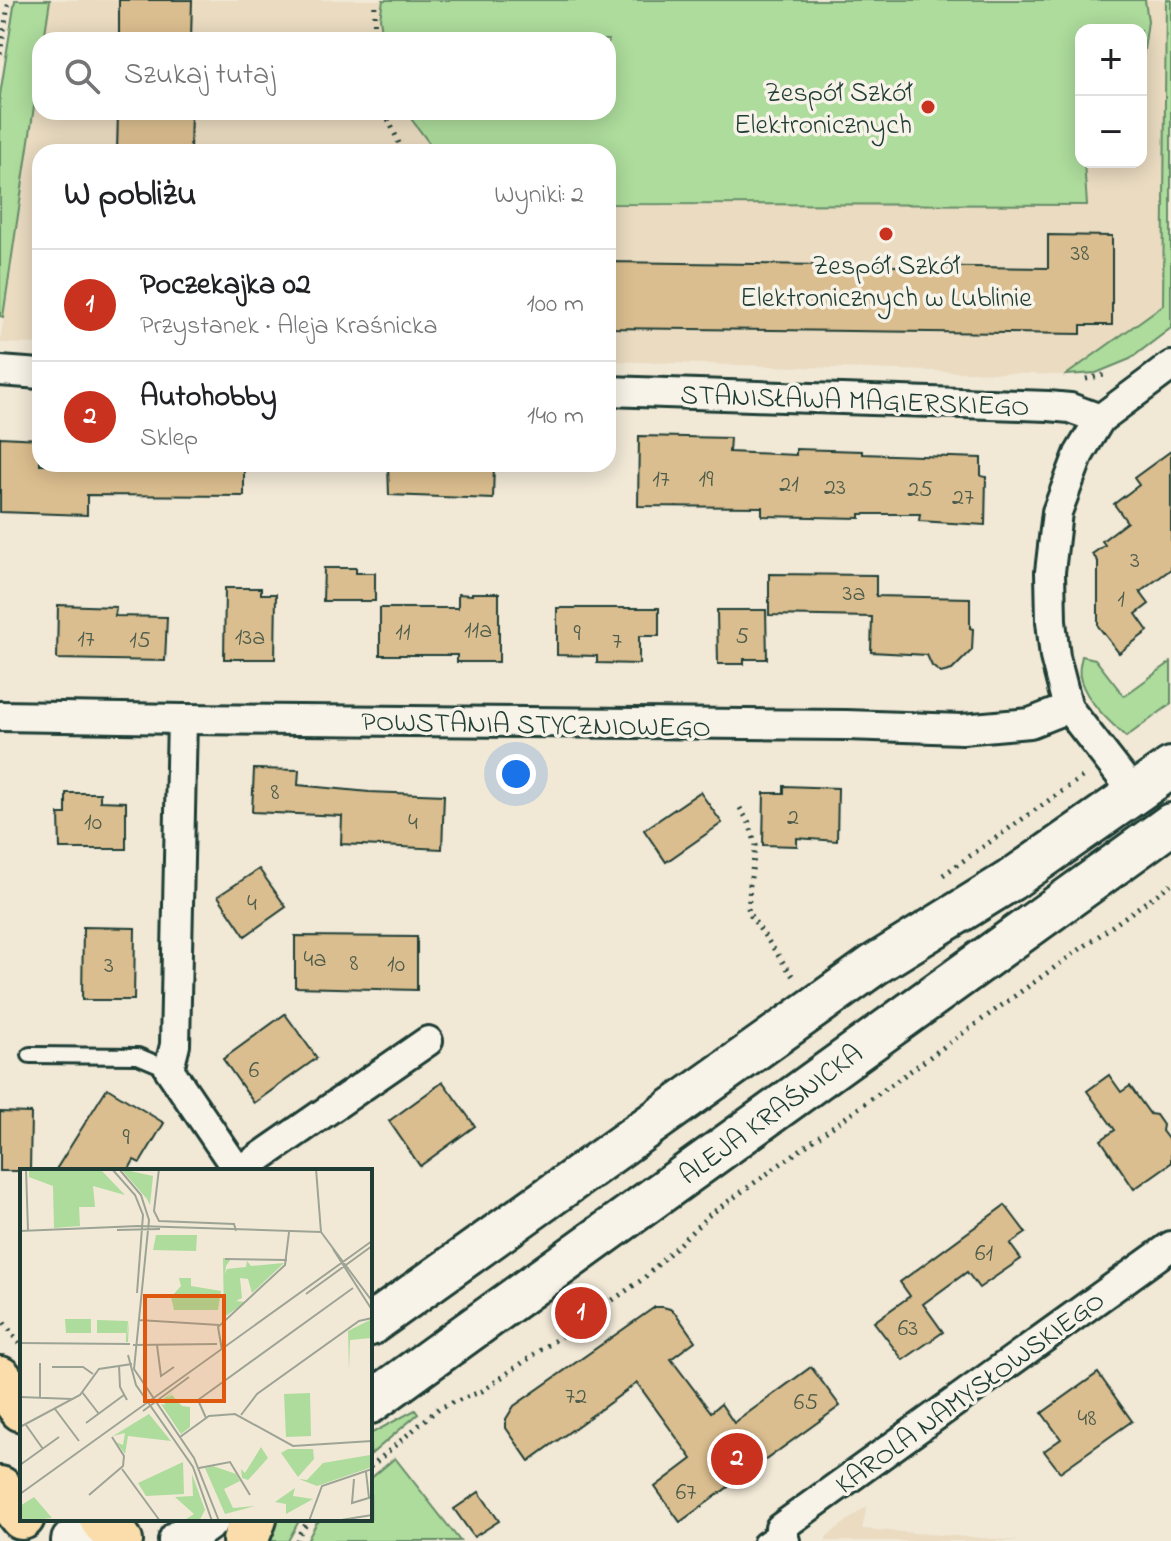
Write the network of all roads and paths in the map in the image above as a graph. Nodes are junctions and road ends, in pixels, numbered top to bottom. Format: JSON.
{"nodes":[{"id":1,"x":9,"y":0,"type":"edge"},
{"id":2,"x":375,"y":0,"type":"edge"},
{"id":3,"x":374,"y":32,"type":"edge"},
{"id":4,"x":0,"y":54,"type":"edge"},
{"id":5,"x":389,"y":120,"type":"edge"},
{"id":6,"x":399,"y":144,"type":"edge"},
{"id":7,"x":1171,"y":366,"type":"edge"},
{"id":8,"x":0,"y":371,"type":"edge"},
{"id":9,"x":32,"y":373,"type":"edge"},
{"id":10,"x":616,"y":391,"type":"edge"},
{"id":11,"x":1100,"y":419,"type":"junction"},
{"id":12,"x":1068,"y":708,"type":"junction"},
{"id":13,"x":0,"y":716,"type":"edge"},
{"id":14,"x":182,"y":719,"type":"junction"},
{"id":15,"x":1171,"y":768,"type":"edge"},
{"id":16,"x":1135,"y":794,"type":"junction"},
{"id":17,"x":740,"y":808,"type":"dead end"},
{"id":18,"x":1171,"y":824,"type":"edge"},
{"id":19,"x":1171,"y":884,"type":"edge"},
{"id":20,"x":795,"y":979,"type":"dead end"},
{"id":21,"x":428,"y":1041,"type":"dead end"},
{"id":22,"x":30,"y":1055,"type":"dead end"},
{"id":23,"x":169,"y":1069,"type":"junction"},
{"id":24,"x":238,"y":1169,"type":"edge"},
{"id":25,"x":242,"y":1169,"type":"edge"},
{"id":26,"x":1171,"y":1246,"type":"edge"},
{"id":27,"x":0,"y":1316,"type":"edge"},
{"id":28,"x":372,"y":1324,"type":"edge"},
{"id":29,"x":14,"y":1383,"type":"edge"},
{"id":30,"x":372,"y":1402,"type":"edge"},
{"id":31,"x":372,"y":1465,"type":"edge"},
{"id":32,"x":0,"y":1489,"type":"edge"},
{"id":33,"x":20,"y":1514,"type":"edge"},
{"id":34,"x":25,"y":1521,"type":"edge"},
{"id":35,"x":100,"y":1521,"type":"edge"},
{"id":36,"x":105,"y":1521,"type":"edge"},
{"id":37,"x":206,"y":1521,"type":"edge"},
{"id":38,"x":253,"y":1521,"type":"edge"},
{"id":39,"x":309,"y":1521,"type":"edge"},
{"id":40,"x":775,"y":1537,"type":"edge"},
{"id":41,"x":40,"y":1541,"type":"edge"},
{"id":42,"x":72,"y":1541,"type":"edge"},
{"id":43,"x":120,"y":1541,"type":"edge"},
{"id":44,"x":179,"y":1541,"type":"edge"},
{"id":45,"x":245,"y":1541,"type":"edge"},
{"id":46,"x":297,"y":1541,"type":"edge"}],
"edges":[{"from":1,"to":4,"type":"path"},
{"from":2,"to":3,"type":"path"},
{"from":5,"to":6,"type":"path"},
{"from":7,"to":11,"type":"street"},
{"from":8,"to":9,"type":"street"},
{"from":10,"to":11,"type":"street","name":"STANISŁAWA MAGIERSKIEGO"},
{"from":11,"to":12,"type":"street"},
{"from":12,"to":14,"type":"street","name":"POWSTANIA STYCZNIOWEGO"},
{"from":12,"to":16,"type":"street"},
{"from":13,"to":14,"type":"street","name":"POWSTANIA STYCZNIOWEGO"},
{"from":14,"to":23,"type":"street"},
{"from":15,"to":16,"type":"main road"},
{"from":16,"to":28,"type":"main road"},
{"from":17,"to":20,"type":"path"},
{"from":18,"to":30,"type":"main road","name":"ALEJA KRAŚNICKA"},
{"from":19,"to":31,"type":"path"},
{"from":21,"to":25,"type":"street"},
{"from":22,"to":23,"type":"lane"},
{"from":23,"to":24,"type":"street"},
{"from":26,"to":40,"type":"street","name":"KAROLA NAMYSŁOWSKIEGO"},
{"from":27,"to":29,"type":"path"},
{"from":32,"to":33,"type":"main road"},
{"from":34,"to":41,"type":"main road"},
{"from":35,"to":42,"type":"main road"},
{"from":36,"to":43,"type":"main road"},
{"from":37,"to":44,"type":"main road"},
{"from":38,"to":45,"type":"main road"},
{"from":39,"to":46,"type":"path"}]}
